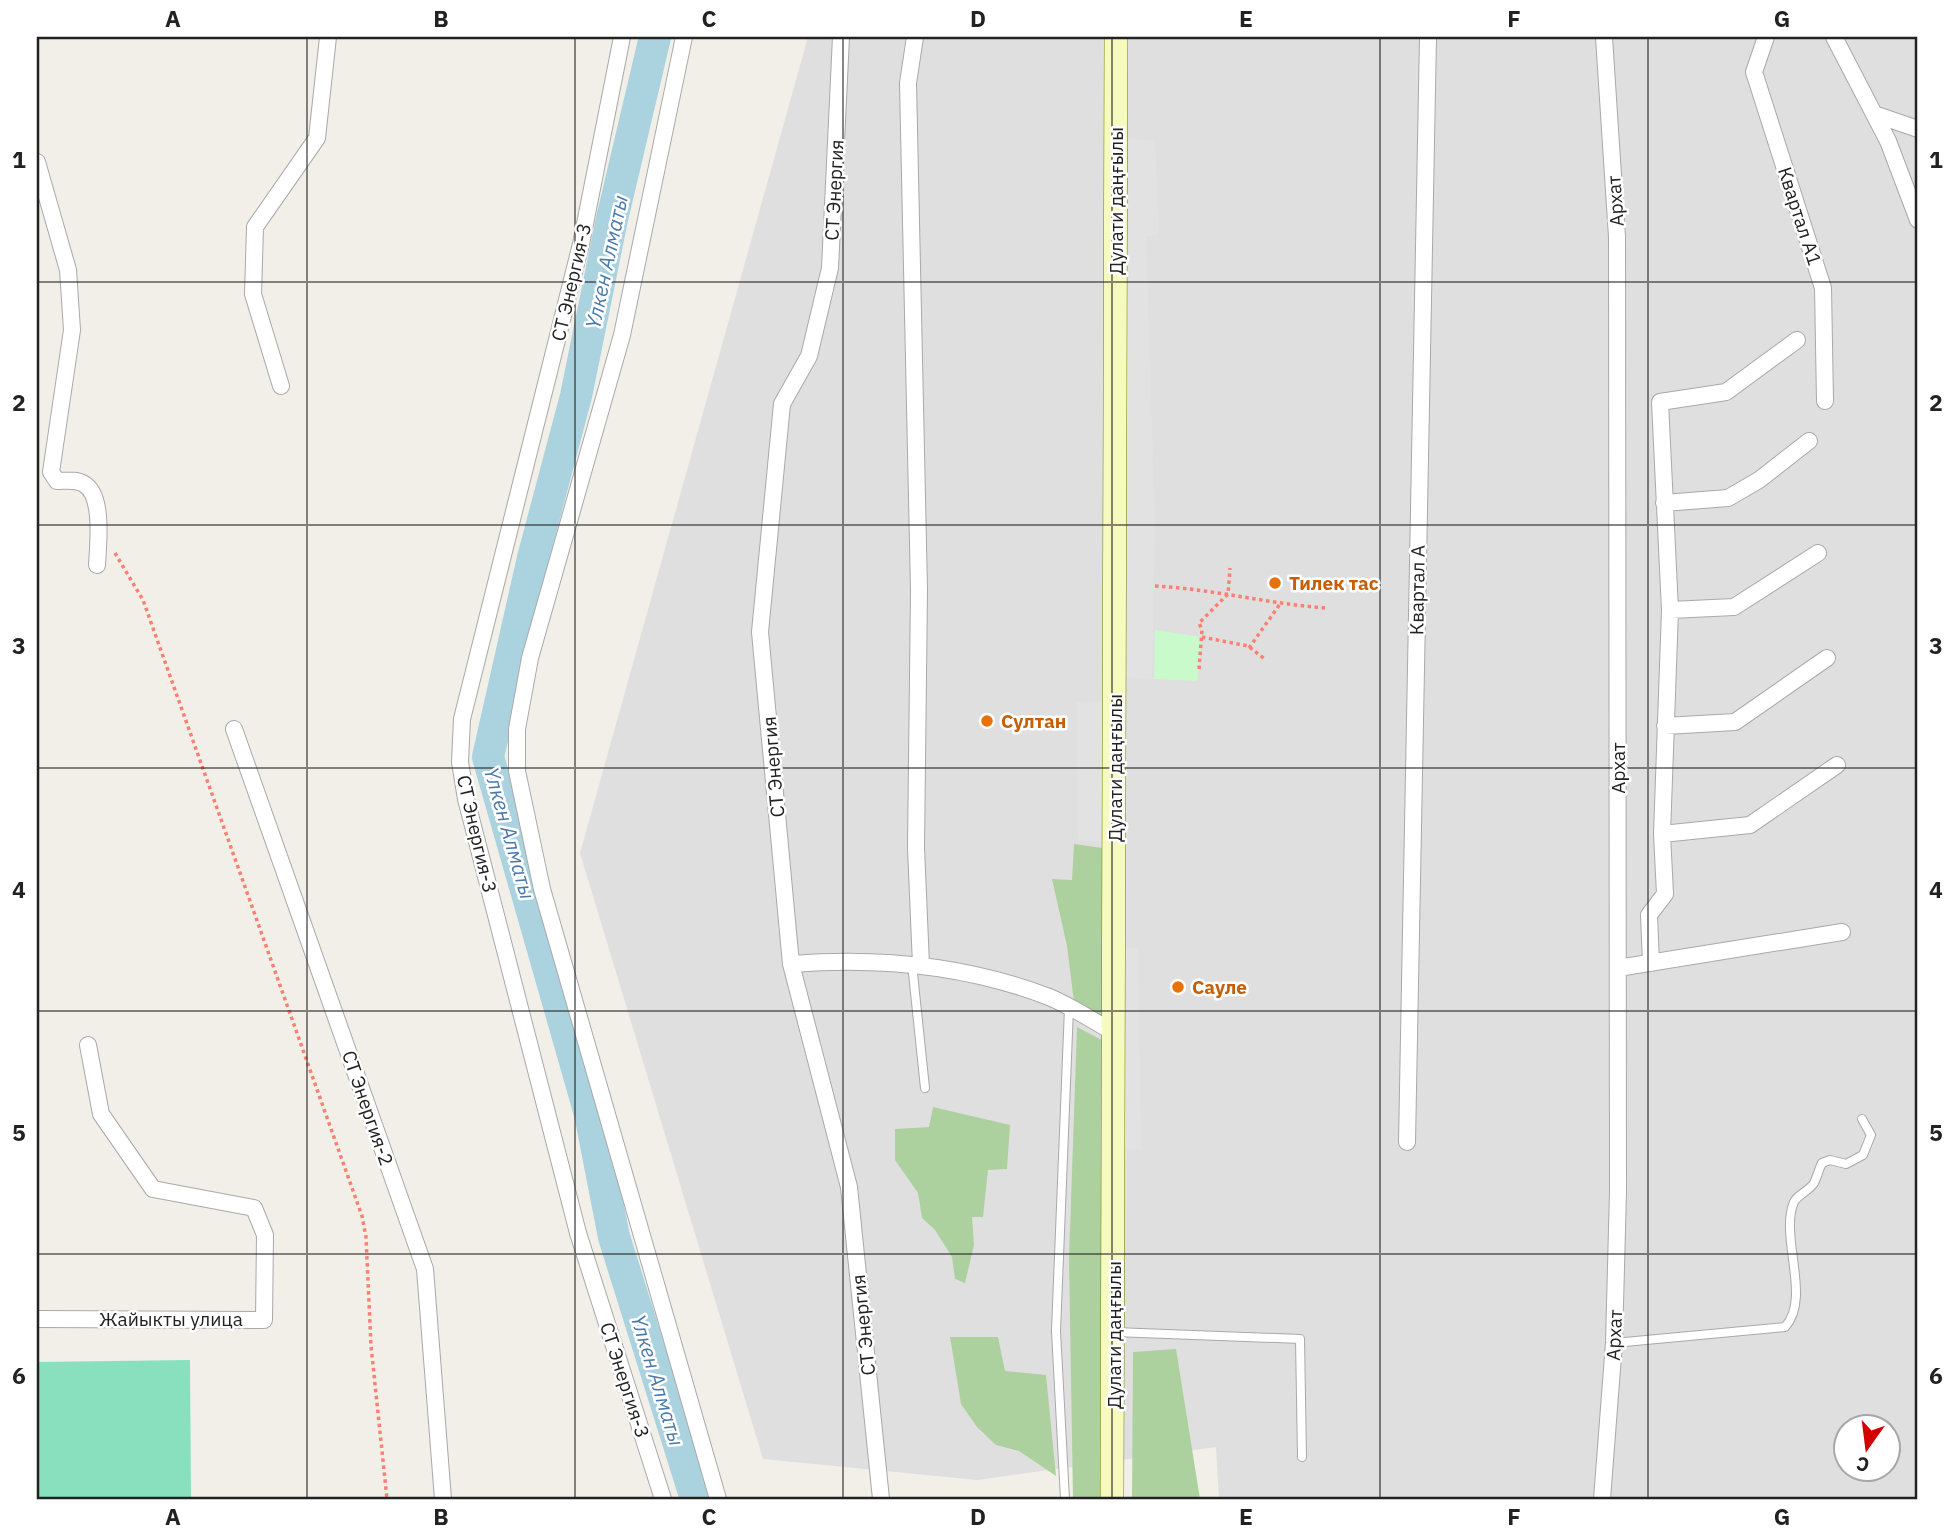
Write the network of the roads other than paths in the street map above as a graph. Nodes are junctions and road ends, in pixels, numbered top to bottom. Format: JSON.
{"nodes":[{"id":1,"x":328,"y":37,"type":"edge"},
{"id":2,"x":622,"y":37,"type":"edge"},
{"id":3,"x":684,"y":37,"type":"edge"},
{"id":4,"x":841,"y":37,"type":"edge"},
{"id":5,"x":915,"y":37,"type":"edge"},
{"id":6,"x":1116,"y":37,"type":"edge"},
{"id":7,"x":1428,"y":37,"type":"edge"},
{"id":8,"x":1604,"y":37,"type":"edge"},
{"id":9,"x":1766,"y":37,"type":"edge"},
{"id":10,"x":1834,"y":37,"type":"edge"},
{"id":11,"x":1874,"y":114,"type":"junction"},
{"id":12,"x":1918,"y":129,"type":"edge"},
{"id":13,"x":37,"y":162,"type":"edge"},
{"id":14,"x":1918,"y":220,"type":"edge"},
{"id":15,"x":1797,"y":340,"type":"dead end"},
{"id":16,"x":281,"y":386,"type":"dead end"},
{"id":17,"x":1825,"y":401,"type":"dead end"},
{"id":18,"x":1809,"y":440,"type":"dead end"},
{"id":19,"x":1664,"y":503,"type":"junction"},
{"id":20,"x":1818,"y":553,"type":"dead end"},
{"id":21,"x":97,"y":565,"type":"dead end"},
{"id":22,"x":1670,"y":610,"type":"junction"},
{"id":23,"x":1826,"y":658,"type":"dead end"},
{"id":24,"x":1665,"y":726,"type":"junction"},
{"id":25,"x":234,"y":729,"type":"dead end"},
{"id":26,"x":1837,"y":765,"type":"dead end"},
{"id":27,"x":1662,"y":834,"type":"junction"},
{"id":28,"x":1842,"y":932,"type":"dead end"},
{"id":29,"x":1651,"y":962,"type":"junction"},
{"id":30,"x":791,"y":964,"type":"junction"},
{"id":31,"x":917,"y":964,"type":"junction"},
{"id":32,"x":1618,"y":968,"type":"junction"},
{"id":33,"x":1069,"y":1008,"type":"junction"},
{"id":34,"x":1115,"y":1033,"type":"junction"},
{"id":35,"x":88,"y":1045,"type":"dead end"},
{"id":36,"x":925,"y":1088,"type":"dead end"},
{"id":37,"x":1861,"y":1119,"type":"dead end"},
{"id":38,"x":1407,"y":1142,"type":"dead end"},
{"id":39,"x":37,"y":1319,"type":"edge"},
{"id":40,"x":1114,"y":1332,"type":"junction"},
{"id":41,"x":1614,"y":1343,"type":"junction"},
{"id":42,"x":1302,"y":1457,"type":"dead end"},
{"id":43,"x":443,"y":1499,"type":"edge"},
{"id":44,"x":663,"y":1499,"type":"edge"},
{"id":45,"x":718,"y":1499,"type":"edge"},
{"id":46,"x":881,"y":1499,"type":"edge"},
{"id":47,"x":1065,"y":1499,"type":"edge"},
{"id":48,"x":1112,"y":1499,"type":"edge"},
{"id":49,"x":1602,"y":1499,"type":"edge"}],
"edges":[{"from":1,"to":16,"type":"street"},
{"from":2,"to":44,"type":"street","name":"СТ Энергия-3"},
{"from":3,"to":45,"type":"street"},
{"from":4,"to":30,"type":"street","name":"СТ Энергия"},
{"from":5,"to":31,"type":"street"},
{"from":6,"to":34,"type":"main road","name":"Дулати даңғылы"},
{"from":7,"to":38,"type":"street","name":"Квартал А"},
{"from":8,"to":32,"type":"street","name":"Архат"},
{"from":9,"to":17,"type":"street","name":"Квартал А1"},
{"from":10,"to":11,"type":"street"},
{"from":11,"to":12,"type":"street"},
{"from":11,"to":14,"type":"street"},
{"from":13,"to":21,"type":"street"},
{"from":15,"to":19,"type":"street"},
{"from":18,"to":19,"type":"street"},
{"from":19,"to":22,"type":"street"},
{"from":20,"to":22,"type":"street"},
{"from":22,"to":24,"type":"street"},
{"from":23,"to":24,"type":"street"},
{"from":24,"to":27,"type":"street"},
{"from":25,"to":43,"type":"street","name":"СТ Энергия-2"},
{"from":26,"to":27,"type":"street"},
{"from":27,"to":29,"type":"street"},
{"from":28,"to":29,"type":"street"},
{"from":29,"to":32,"type":"street"},
{"from":30,"to":31,"type":"street"},
{"from":30,"to":46,"type":"street","name":"СТ Энергия"},
{"from":31,"to":33,"type":"street"},
{"from":31,"to":36,"type":"lane"},
{"from":32,"to":41,"type":"street","name":"Архат"},
{"from":33,"to":34,"type":"street"},
{"from":33,"to":47,"type":"lane"},
{"from":34,"to":40,"type":"main road","name":"Дулати даңғылы"},
{"from":35,"to":39,"type":"street","name":"Жайыкты улица"},
{"from":37,"to":41,"type":"lane"},
{"from":40,"to":42,"type":"lane"},
{"from":40,"to":48,"type":"main road","name":"Дулати даңғылы"},
{"from":41,"to":49,"type":"street","name":"Архат"}]}
